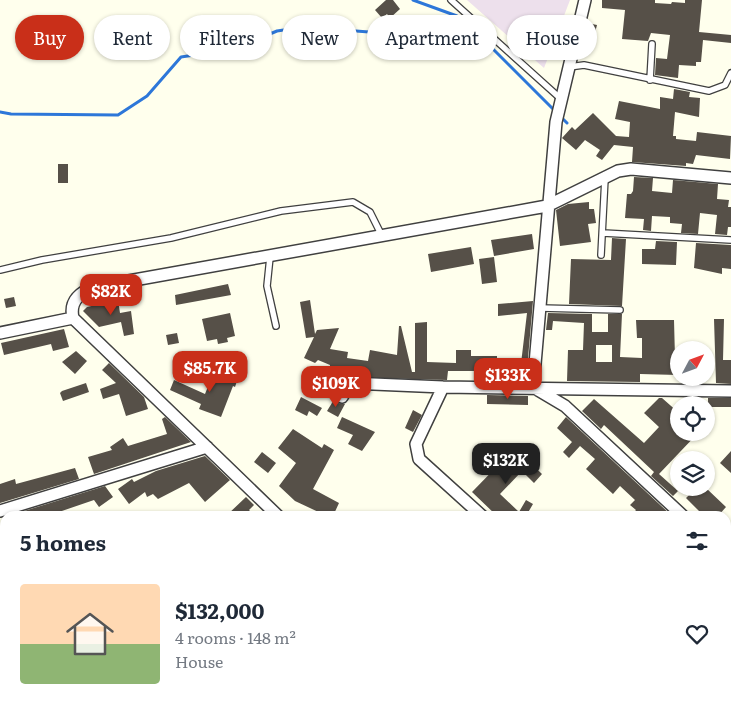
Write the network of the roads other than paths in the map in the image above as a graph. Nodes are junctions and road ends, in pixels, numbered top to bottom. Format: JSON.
{"nodes":[{"id":1,"x":451,"y":0,"type":"edge"},
{"id":2,"x":585,"y":0,"type":"edge"},
{"id":3,"x":652,"y":44,"type":"dead end"},
{"id":4,"x":569,"y":67,"type":"junction"},
{"id":5,"x":731,"y":73,"type":"edge"},
{"id":6,"x":650,"y":80,"type":"junction"},
{"id":7,"x":561,"y":104,"type":"junction"},
{"id":8,"x":605,"y":175,"type":"junction"},
{"id":9,"x":731,"y":178,"type":"edge"},
{"id":10,"x":547,"y":206,"type":"junction"},
{"id":11,"x":603,"y":233,"type":"junction"},
{"id":12,"x":382,"y":236,"type":"junction"},
{"id":13,"x":731,"y":240,"type":"edge"},
{"id":14,"x":601,"y":255,"type":"dead end"},
{"id":15,"x":270,"y":257,"type":"junction"},
{"id":16,"x":0,"y":270,"type":"edge"},
{"id":17,"x":539,"y":308,"type":"junction"},
{"id":18,"x":620,"y":310,"type":"dead end"},
{"id":19,"x":73,"y":318,"type":"junction"},
{"id":20,"x":276,"y":326,"type":"dead end"},
{"id":21,"x":0,"y":332,"type":"edge"},
{"id":22,"x":443,"y":387,"type":"junction"},
{"id":23,"x":533,"y":387,"type":"junction"},
{"id":24,"x":731,"y":391,"type":"edge"},
{"id":25,"x":342,"y":396,"type":"dead end"},
{"id":26,"x":207,"y":448,"type":"junction"},
{"id":27,"x":0,"y":511,"type":"edge"},
{"id":28,"x":273,"y":511,"type":"edge"},
{"id":29,"x":476,"y":511,"type":"edge"},
{"id":30,"x":678,"y":511,"type":"edge"}],
"edges":[{"from":1,"to":7,"type":"lane"},
{"from":2,"to":4,"type":"street"},
{"from":3,"to":6,"type":"lane"},
{"from":4,"to":6,"type":"lane"},
{"from":4,"to":7,"type":"street"},
{"from":5,"to":6,"type":"lane"},
{"from":7,"to":10,"type":"street"},
{"from":8,"to":9,"type":"street"},
{"from":8,"to":10,"type":"street"},
{"from":8,"to":11,"type":"lane"},
{"from":10,"to":12,"type":"street"},
{"from":10,"to":17,"type":"street"},
{"from":11,"to":13,"type":"lane"},
{"from":11,"to":14,"type":"lane"},
{"from":12,"to":15,"type":"street"},
{"from":12,"to":16,"type":"lane"},
{"from":15,"to":19,"type":"street"},
{"from":15,"to":20,"type":"lane"},
{"from":17,"to":18,"type":"lane"},
{"from":17,"to":23,"type":"street"},
{"from":19,"to":21,"type":"street"},
{"from":19,"to":26,"type":"street"},
{"from":22,"to":23,"type":"street"},
{"from":22,"to":25,"type":"street"},
{"from":22,"to":29,"type":"street"},
{"from":23,"to":24,"type":"street"},
{"from":23,"to":30,"type":"street"},
{"from":26,"to":27,"type":"street"},
{"from":26,"to":28,"type":"street"}]}
